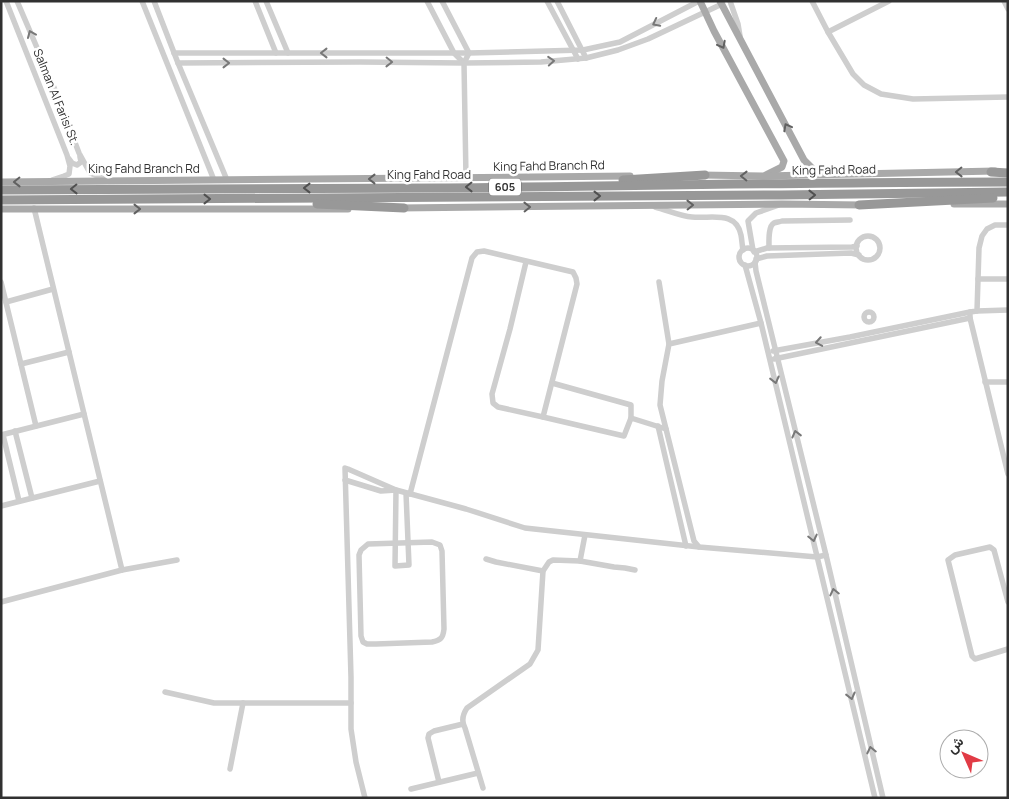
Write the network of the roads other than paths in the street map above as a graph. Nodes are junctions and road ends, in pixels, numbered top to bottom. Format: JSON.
{"nodes":[{"id":1,"x":6,"y":1,"type":"edge"},
{"id":2,"x":17,"y":1,"type":"edge"},
{"id":3,"x":142,"y":1,"type":"edge"},
{"id":4,"x":154,"y":1,"type":"edge"},
{"id":5,"x":255,"y":1,"type":"edge"},
{"id":6,"x":266,"y":1,"type":"edge"},
{"id":7,"x":427,"y":1,"type":"edge"},
{"id":8,"x":442,"y":1,"type":"edge"},
{"id":9,"x":547,"y":1,"type":"edge"},
{"id":10,"x":557,"y":1,"type":"edge"},
{"id":11,"x":700,"y":1,"type":"edge"},
{"id":12,"x":730,"y":1,"type":"edge"},
{"id":13,"x":812,"y":1,"type":"edge"},
{"id":14,"x":889,"y":1,"type":"edge"},
{"id":15,"x":1004,"y":1,"type":"edge"},
{"id":16,"x":722,"y":2,"type":"edge"},
{"id":17,"x":1008,"y":9,"type":"edge"},
{"id":18,"x":706,"y":12,"type":"junction"},
{"id":19,"x":828,"y":32,"type":"junction"},
{"id":20,"x":740,"y":38,"type":"junction"},
{"id":21,"x":573,"y":50,"type":"junction"},
{"id":22,"x":583,"y":50,"type":"junction"},
{"id":23,"x":174,"y":53,"type":"junction"},
{"id":24,"x":276,"y":53,"type":"junction"},
{"id":25,"x":288,"y":53,"type":"junction"},
{"id":26,"x":454,"y":53,"type":"junction"},
{"id":27,"x":469,"y":53,"type":"junction"},
{"id":28,"x":586,"y":58,"type":"junction"},
{"id":29,"x":578,"y":59,"type":"junction"},
{"id":30,"x":178,"y":63,"type":"junction"},
{"id":31,"x":464,"y":63,"type":"junction"},
{"id":32,"x":1008,"y":97,"type":"edge"},
{"id":33,"x":79,"y":153,"type":"junction"},
{"id":34,"x":67,"y":155,"type":"junction"},
{"id":35,"x":991,"y":172,"type":"joint"},
{"id":36,"x":1008,"y":172,"type":"edge"},
{"id":37,"x":829,"y":174,"type":"junction"},
{"id":38,"x":705,"y":175,"type":"junction"},
{"id":39,"x":763,"y":176,"type":"junction"},
{"id":40,"x":466,"y":178,"type":"junction"},
{"id":41,"x":214,"y":180,"type":"junction"},
{"id":42,"x":226,"y":180,"type":"junction"},
{"id":43,"x":48,"y":181,"type":"junction"},
{"id":44,"x":109,"y":181,"type":"junction"},
{"id":45,"x":1,"y":182,"type":"edge"},
{"id":46,"x":1008,"y":182,"type":"edge"},
{"id":47,"x":504,"y":187,"type":"junction"},
{"id":48,"x":1,"y":190,"type":"edge"},
{"id":49,"x":1008,"y":192,"type":"edge"},
{"id":50,"x":1008,"y":197,"type":"edge"},
{"id":51,"x":229,"y":199,"type":"junction"},
{"id":52,"x":1,"y":200,"type":"edge"},
{"id":53,"x":782,"y":204,"type":"junction"},
{"id":54,"x":1008,"y":204,"type":"edge"},
{"id":55,"x":651,"y":205,"type":"junction"},
{"id":56,"x":858,"y":205,"type":"junction"},
{"id":57,"x":34,"y":208,"type":"junction"},
{"id":58,"x":404,"y":208,"type":"junction"},
{"id":59,"x":1,"y":209,"type":"edge"},
{"id":60,"x":850,"y":220,"type":"dead end"},
{"id":61,"x":1008,"y":225,"type":"edge"},
{"id":62,"x":857,"y":246,"type":"junction"},
{"id":63,"x":789,"y":247,"type":"junction"},
{"id":64,"x":771,"y":248,"type":"junction"},
{"id":65,"x":743,"y":250,"type":"junction"},
{"id":66,"x":753,"y":251,"type":"junction"},
{"id":67,"x":824,"y":251,"type":"junction"},
{"id":68,"x":789,"y":255,"type":"junction"},
{"id":69,"x":859,"y":255,"type":"junction"},
{"id":70,"x":755,"y":260,"type":"junction"},
{"id":71,"x":526,"y":262,"type":"junction"},
{"id":72,"x":745,"y":266,"type":"junction"},
{"id":73,"x":978,"y":279,"type":"junction"},
{"id":74,"x":1008,"y":279,"type":"edge"},
{"id":75,"x":1,"y":282,"type":"edge"},
{"id":76,"x":659,"y":282,"type":"dead end"},
{"id":77,"x":53,"y":290,"type":"junction"},
{"id":78,"x":6,"y":302,"type":"junction"},
{"id":79,"x":1008,"y":310,"type":"edge"},
{"id":80,"x":977,"y":311,"type":"junction"},
{"id":81,"x":970,"y":315,"type":"junction"},
{"id":82,"x":869,"y":321,"type":"dead end"},
{"id":83,"x":761,"y":322,"type":"junction"},
{"id":84,"x":871,"y":336,"type":"junction"},
{"id":85,"x":669,"y":344,"type":"junction"},
{"id":86,"x":776,"y":350,"type":"junction"},
{"id":87,"x":68,"y":352,"type":"junction"},
{"id":88,"x":768,"y":352,"type":"junction"},
{"id":89,"x":778,"y":359,"type":"junction"},
{"id":90,"x":770,"y":360,"type":"junction"},
{"id":91,"x":21,"y":364,"type":"junction"},
{"id":92,"x":986,"y":382,"type":"junction"},
{"id":93,"x":1008,"y":382,"type":"edge"},
{"id":94,"x":552,"y":383,"type":"junction"},
{"id":95,"x":84,"y":414,"type":"junction"},
{"id":96,"x":543,"y":417,"type":"junction"},
{"id":97,"x":631,"y":418,"type":"junction"},
{"id":98,"x":36,"y":426,"type":"junction"},
{"id":99,"x":658,"y":426,"type":"junction"},
{"id":100,"x":666,"y":429,"type":"junction"},
{"id":101,"x":15,"y":432,"type":"junction"},
{"id":102,"x":2,"y":435,"type":"edge"},
{"id":103,"x":1008,"y":474,"type":"edge"},
{"id":104,"x":345,"y":480,"type":"junction"},
{"id":105,"x":100,"y":481,"type":"junction"},
{"id":106,"x":396,"y":490,"type":"junction"},
{"id":107,"x":408,"y":494,"type":"junction"},
{"id":108,"x":32,"y":498,"type":"junction"},
{"id":109,"x":19,"y":501,"type":"junction"},
{"id":110,"x":1,"y":506,"type":"edge"},
{"id":111,"x":585,"y":535,"type":"junction"},
{"id":112,"x":408,"y":543,"type":"junction"},
{"id":113,"x":395,"y":544,"type":"junction"},
{"id":114,"x":686,"y":546,"type":"junction"},
{"id":115,"x":699,"y":547,"type":"junction"},
{"id":116,"x":826,"y":554,"type":"junction"},
{"id":117,"x":817,"y":557,"type":"junction"},
{"id":118,"x":486,"y":559,"type":"dead end"},
{"id":119,"x":177,"y":560,"type":"dead end"},
{"id":120,"x":580,"y":561,"type":"junction"},
{"id":121,"x":122,"y":570,"type":"junction"},
{"id":122,"x":635,"y":570,"type":"dead end"},
{"id":123,"x":543,"y":571,"type":"junction"},
{"id":124,"x":1,"y":602,"type":"edge"},
{"id":125,"x":1008,"y":602,"type":"edge"},
{"id":126,"x":1008,"y":649,"type":"edge"},
{"id":127,"x":165,"y":692,"type":"dead end"},
{"id":128,"x":242,"y":703,"type":"junction"},
{"id":129,"x":351,"y":704,"type":"junction"},
{"id":130,"x":463,"y":724,"type":"junction"},
{"id":131,"x":230,"y":769,"type":"dead end"},
{"id":132,"x":478,"y":773,"type":"junction"},
{"id":133,"x":439,"y":782,"type":"junction"},
{"id":134,"x":483,"y":788,"type":"dead end"},
{"id":135,"x":411,"y":789,"type":"dead end"},
{"id":136,"x":366,"y":798,"type":"edge"},
{"id":137,"x":875,"y":798,"type":"edge"},
{"id":138,"x":883,"y":798,"type":"edge"}],
"edges":[{"from":1,"to":34,"type":"street","name":"Salman Al Farisi St."},
{"from":33,"to":2,"type":"street","name":"Salman Al Farisi St.","one_way":true},
{"from":3,"to":41,"type":"street"},
{"from":4,"to":23,"type":"street"},
{"from":5,"to":24,"type":"street"},
{"from":6,"to":25,"type":"street"},
{"from":7,"to":26,"type":"street"},
{"from":8,"to":27,"type":"street"},
{"from":9,"to":21,"type":"street"},
{"from":10,"to":22,"type":"street"},
{"from":11,"to":18,"type":"main road"},
{"from":11,"to":22,"type":"street","one_way":true},
{"from":12,"to":20,"type":"street"},
{"from":13,"to":19,"type":"street"},
{"from":14,"to":19,"type":"street"},
{"from":15,"to":17,"type":"street"},
{"from":16,"to":18,"type":"street"},
{"from":16,"to":20,"type":"main road"},
{"from":18,"to":28,"type":"street"},
{"from":18,"to":39,"type":"main road","one_way":true},
{"from":19,"to":32,"type":"street"},
{"from":37,"to":20,"type":"main road","one_way":true},
{"from":21,"to":22,"type":"street"},
{"from":21,"to":27,"type":"street"},
{"from":21,"to":29,"type":"street"},
{"from":22,"to":28,"type":"street"},
{"from":23,"to":24,"type":"street"},
{"from":23,"to":30,"type":"street"},
{"from":24,"to":25,"type":"street"},
{"from":26,"to":25,"type":"street","one_way":true},
{"from":26,"to":27,"type":"street"},
{"from":26,"to":31,"type":"street"},
{"from":27,"to":31,"type":"street"},
{"from":28,"to":29,"type":"street"},
{"from":31,"to":29,"type":"street","one_way":true},
{"from":30,"to":31,"type":"street","one_way":true},
{"from":30,"to":42,"type":"street"},
{"from":31,"to":40,"type":"street"},
{"from":33,"to":34,"type":"street"},
{"from":33,"to":44,"type":"street","name":"Salman Al Farisi St."},
{"from":34,"to":43,"type":"street","name":"Salman Al Farisi St."},
{"from":35,"to":36,"type":"highway"},
{"from":35,"to":37,"type":"main road","name":"King Fahd Branch Rd","one_way":true},
{"from":37,"to":39,"type":"main road","name":"King Fahd Branch Rd"},
{"from":39,"to":38,"type":"main road","name":"King Fahd Branch Rd","one_way":true},
{"from":38,"to":40,"type":"main road","name":"King Fahd Branch Rd"},
{"from":38,"to":47,"type":"highway"},
{"from":40,"to":42,"type":"main road","name":"King Fahd Branch Rd","one_way":true},
{"from":41,"to":42,"type":"main road","name":"King Fahd Branch Rd"},
{"from":41,"to":44,"type":"main road","name":"King Fahd Branch Rd"},
{"from":43,"to":44,"type":"main road","name":"King Fahd Branch Rd"},
{"from":43,"to":45,"type":"main road","name":"King Fahd Branch Rd","one_way":true},
{"from":46,"to":47,"type":"highway","name":"King Fahd Road","number":"605"},
{"from":47,"to":48,"type":"highway","name":"King Fahd Road","number":"605","one_way":true},
{"from":51,"to":49,"type":"highway","name":"King Fahd Road","number":"605","one_way":true},
{"from":50,"to":56,"type":"highway"},
{"from":52,"to":51,"type":"highway","name":"King Fahd Road","number":"605","one_way":true},
{"from":51,"to":58,"type":"highway"},
{"from":55,"to":53,"type":"main road","one_way":true},
{"from":53,"to":56,"type":"main road"},
{"from":53,"to":66,"type":"street"},
{"from":54,"to":56,"type":"main road"},
{"from":58,"to":55,"type":"main road","one_way":true},
{"from":55,"to":65,"type":"street"},
{"from":57,"to":58,"type":"main road","one_way":true},
{"from":57,"to":59,"type":"main road"},
{"from":57,"to":77,"type":"street"},
{"from":60,"to":64,"type":"street"},
{"from":61,"to":73,"type":"street"},
{"from":62,"to":67,"type":"street"},
{"from":62,"to":69,"type":"street"},
{"from":62,"to":69,"type":"street"},
{"from":63,"to":64,"type":"street"},
{"from":63,"to":67,"type":"street"},
{"from":63,"to":68,"type":"street"},
{"from":64,"to":66,"type":"street"},
{"from":65,"to":66,"type":"street"},
{"from":65,"to":72,"type":"street"},
{"from":66,"to":70,"type":"street"},
{"from":67,"to":68,"type":"street"},
{"from":67,"to":69,"type":"street"},
{"from":68,"to":70,"type":"street"},
{"from":70,"to":72,"type":"street"},
{"from":70,"to":86,"type":"street"},
{"from":71,"to":94,"type":"street"},
{"from":71,"to":96,"type":"street"},
{"from":71,"to":107,"type":"street"},
{"from":72,"to":83,"type":"street"},
{"from":73,"to":74,"type":"street"},
{"from":73,"to":80,"type":"street"},
{"from":75,"to":78,"type":"street"},
{"from":76,"to":85,"type":"street"},
{"from":77,"to":78,"type":"street"},
{"from":77,"to":87,"type":"street"},
{"from":78,"to":91,"type":"street"},
{"from":79,"to":80,"type":"street"},
{"from":80,"to":81,"type":"street"},
{"from":81,"to":84,"type":"street"},
{"from":81,"to":92,"type":"street"},
{"from":82,"to":84,"type":"street"},
{"from":83,"to":85,"type":"street"},
{"from":83,"to":88,"type":"street"},
{"from":84,"to":86,"type":"street","one_way":true},
{"from":84,"to":89,"type":"street"},
{"from":85,"to":100,"type":"street"},
{"from":86,"to":88,"type":"street"},
{"from":86,"to":89,"type":"street"},
{"from":87,"to":91,"type":"street"},
{"from":87,"to":95,"type":"street"},
{"from":88,"to":90,"type":"street"},
{"from":89,"to":90,"type":"street"},
{"from":116,"to":89,"type":"street","one_way":true},
{"from":90,"to":117,"type":"street","one_way":true},
{"from":91,"to":98,"type":"street"},
{"from":92,"to":93,"type":"street"},
{"from":92,"to":103,"type":"street"},
{"from":94,"to":96,"type":"street"},
{"from":94,"to":97,"type":"street"},
{"from":95,"to":98,"type":"street"},
{"from":95,"to":105,"type":"street"},
{"from":96,"to":97,"type":"street"},
{"from":97,"to":99,"type":"street"},
{"from":98,"to":101,"type":"street"},
{"from":99,"to":100,"type":"street"},
{"from":99,"to":114,"type":"street"},
{"from":100,"to":115,"type":"street"},
{"from":101,"to":102,"type":"street"},
{"from":101,"to":108,"type":"street"},
{"from":102,"to":109,"type":"street"},
{"from":104,"to":106,"type":"street"},
{"from":104,"to":106,"type":"street"},
{"from":104,"to":129,"type":"street"},
{"from":105,"to":108,"type":"street"},
{"from":105,"to":121,"type":"street"},
{"from":106,"to":107,"type":"street"},
{"from":106,"to":113,"type":"street"},
{"from":107,"to":111,"type":"street"},
{"from":107,"to":112,"type":"street"},
{"from":108,"to":109,"type":"street"},
{"from":109,"to":110,"type":"street"},
{"from":111,"to":114,"type":"street"},
{"from":111,"to":120,"type":"street"},
{"from":112,"to":113,"type":"street"},
{"from":112,"to":113,"type":"street"},
{"from":112,"to":113,"type":"street"},
{"from":114,"to":115,"type":"street"},
{"from":115,"to":117,"type":"street"},
{"from":116,"to":117,"type":"street"},
{"from":138,"to":116,"type":"street","one_way":true},
{"from":117,"to":137,"type":"street","one_way":true},
{"from":118,"to":123,"type":"street"},
{"from":119,"to":121,"type":"street"},
{"from":120,"to":122,"type":"street"},
{"from":120,"to":123,"type":"street"},
{"from":121,"to":124,"type":"street"},
{"from":123,"to":130,"type":"street"},
{"from":125,"to":126,"type":"street"},
{"from":127,"to":128,"type":"street"},
{"from":128,"to":129,"type":"street"},
{"from":128,"to":131,"type":"street"},
{"from":129,"to":136,"type":"street"},
{"from":130,"to":132,"type":"street"},
{"from":130,"to":133,"type":"street"},
{"from":132,"to":133,"type":"street"},
{"from":132,"to":134,"type":"street"},
{"from":133,"to":135,"type":"street"}]}
